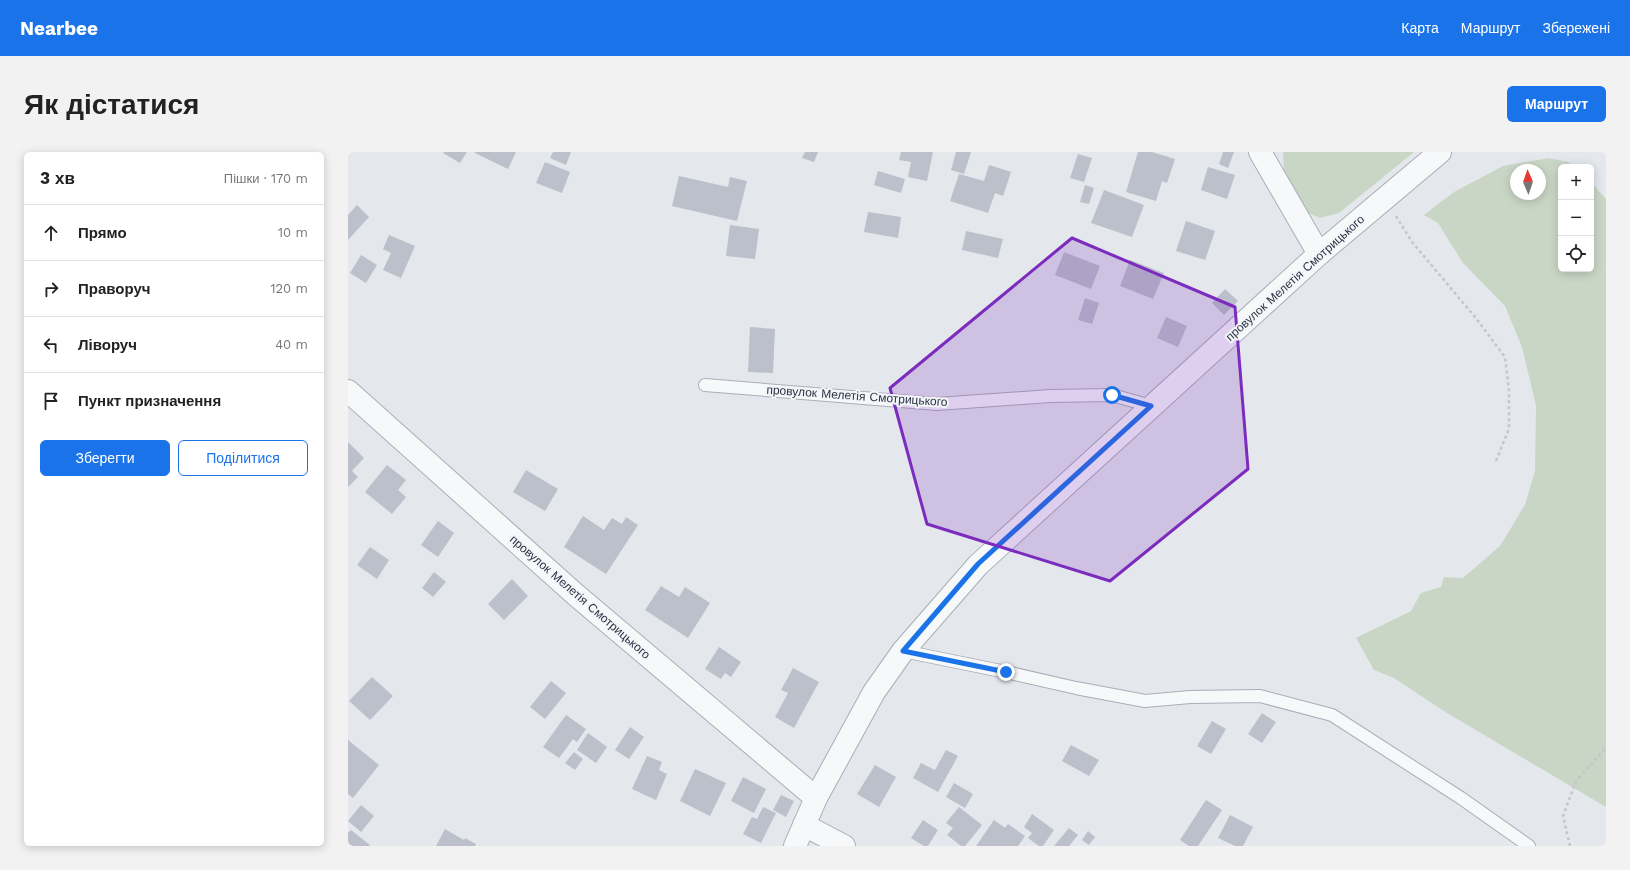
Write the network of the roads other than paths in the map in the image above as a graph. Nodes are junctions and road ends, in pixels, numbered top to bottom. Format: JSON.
{"nodes":[{"id":1,"x":1260,"y":152,"type":"edge"},
{"id":2,"x":1440,"y":152,"type":"edge"},
{"id":3,"x":1319,"y":254,"type":"junction"},
{"id":4,"x":705,"y":385,"type":"dead end"},
{"id":5,"x":348,"y":391,"type":"edge"},
{"id":6,"x":1151,"y":406,"type":"junction"},
{"id":7,"x":903,"y":651,"type":"junction"},
{"id":8,"x":816,"y":798,"type":"junction"},
{"id":9,"x":804,"y":825,"type":"junction"},
{"id":10,"x":795,"y":846,"type":"edge"},
{"id":11,"x":844,"y":846,"type":"edge"},
{"id":12,"x":1529,"y":846,"type":"edge"}],
"edges":[{"from":1,"to":3,"type":"street"},
{"from":2,"to":3,"type":"street","name":"провулок Мелетія Смотрицького"},
{"from":3,"to":6,"type":"street","name":"провулок Мелетія Смотрицького"},
{"from":4,"to":6,"type":"lane","name":"провулок Мелетія Смотрицького"},
{"from":5,"to":8,"type":"street","name":"провулок Мелетія Смотрицького"},
{"from":6,"to":7,"type":"street","name":"провулок Мелетія Смотрицького"},
{"from":7,"to":8,"type":"street","name":"провулок Мелетія Смотрицького"},
{"from":7,"to":12,"type":"lane"},
{"from":8,"to":9,"type":"street","name":"провулок Мелетія Смотрицького"},
{"from":9,"to":10,"type":"street","name":"провулок Мелетія Смотрицького"},
{"from":9,"to":11,"type":"street"}]}
